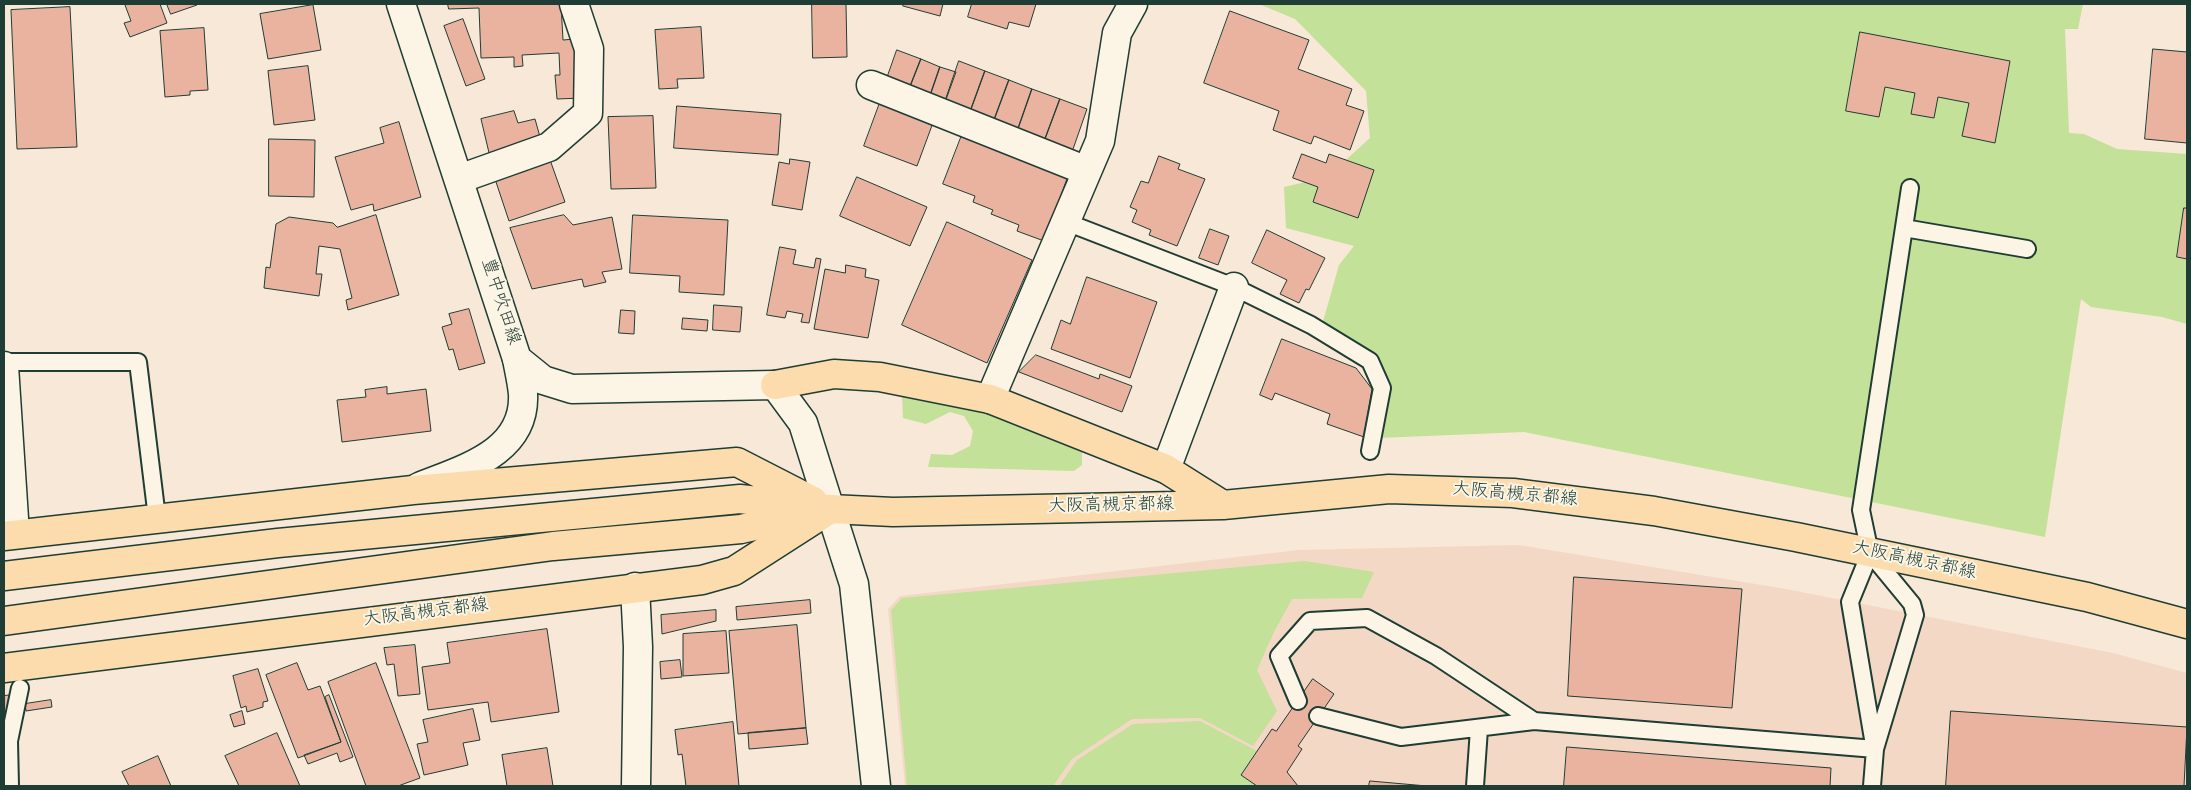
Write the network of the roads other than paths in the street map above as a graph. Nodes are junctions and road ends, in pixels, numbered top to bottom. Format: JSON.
{"nodes":[{"id":1,"x":401,"y":4,"type":"edge"},
{"id":2,"x":574,"y":4,"type":"edge"},
{"id":3,"x":1133,"y":4,"type":"edge"},
{"id":4,"x":871,"y":85,"type":"dead end"},
{"id":5,"x":1087,"y":171,"type":"junction"},
{"id":6,"x":459,"y":179,"type":"junction"},
{"id":7,"x":1910,"y":188,"type":"dead end"},
{"id":8,"x":1066,"y":222,"type":"junction"},
{"id":9,"x":1904,"y":228,"type":"junction"},
{"id":10,"x":2027,"y":249,"type":"dead end"},
{"id":11,"x":1234,"y":287,"type":"junction"},
{"id":12,"x":517,"y":359,"type":"junction"},
{"id":13,"x":4,"y":364,"type":"edge"},
{"id":14,"x":775,"y":385,"type":"junction"},
{"id":15,"x":990,"y":399,"type":"junction"},
{"id":16,"x":1370,"y":451,"type":"dead end"},
{"id":17,"x":1166,"y":469,"type":"junction"},
{"id":18,"x":413,"y":490,"type":"junction"},
{"id":19,"x":1223,"y":505,"type":"junction"},
{"id":20,"x":830,"y":509,"type":"junction"},
{"id":21,"x":157,"y":518,"type":"junction"},
{"id":22,"x":9,"y":535,"type":"edge"},
{"id":23,"x":1870,"y":553,"type":"junction"},
{"id":24,"x":4,"y":576,"type":"edge"},
{"id":25,"x":635,"y":587,"type":"junction"},
{"id":26,"x":4,"y":621,"type":"edge"},
{"id":27,"x":2187,"y":624,"type":"edge"},
{"id":28,"x":12,"y":678,"type":"edge"},
{"id":29,"x":1298,"y":701,"type":"dead end"},
{"id":30,"x":1318,"y":716,"type":"dead end"},
{"id":31,"x":1534,"y":721,"type":"junction"},
{"id":32,"x":1479,"y":729,"type":"junction"},
{"id":33,"x":1875,"y":749,"type":"junction"},
{"id":34,"x":10,"y":786,"type":"edge"},
{"id":35,"x":636,"y":786,"type":"edge"},
{"id":36,"x":876,"y":786,"type":"edge"},
{"id":37,"x":1475,"y":786,"type":"edge"},
{"id":38,"x":1872,"y":786,"type":"edge"}],
"edges":[{"from":1,"to":6,"type":"street","name":"豊中吹田線"},
{"from":2,"to":6,"type":"street"},
{"from":3,"to":5,"type":"street"},
{"from":4,"to":5,"type":"street"},
{"from":5,"to":8,"type":"street"},
{"from":6,"to":12,"type":"street","name":"豊中吹田線"},
{"from":7,"to":9,"type":"lane"},
{"from":8,"to":11,"type":"lane"},
{"from":8,"to":15,"type":"street"},
{"from":9,"to":10,"type":"lane"},
{"from":9,"to":23,"type":"lane"},
{"from":11,"to":16,"type":"lane"},
{"from":11,"to":17,"type":"street"},
{"from":12,"to":14,"type":"street","name":"豊中吹田線"},
{"from":12,"to":18,"type":"street"},
{"from":13,"to":21,"type":"lane"},
{"from":13,"to":22,"type":"street"},
{"from":14,"to":15,"type":"main road"},
{"from":14,"to":20,"type":"street"},
{"from":15,"to":17,"type":"main road"},
{"from":17,"to":19,"type":"main road"},
{"from":18,"to":20,"type":"main road","name":"大阪高槻京都線"},
{"from":18,"to":21,"type":"main road","name":"大阪高槻京都線"},
{"from":19,"to":20,"type":"main road","name":"大阪高槻京都線"},
{"from":19,"to":23,"type":"main road","name":"大阪高槻京都線"},
{"from":20,"to":24,"type":"main road"},
{"from":20,"to":25,"type":"main road","name":"大阪高槻京都線"},
{"from":20,"to":26,"type":"main road"},
{"from":20,"to":36,"type":"street"},
{"from":21,"to":22,"type":"main road","name":"大阪高槻京都線"},
{"from":23,"to":27,"type":"main road","name":"大阪高槻京都線"},
{"from":23,"to":33,"type":"lane"},
{"from":23,"to":33,"type":"lane"},
{"from":25,"to":28,"type":"main road","name":"大阪高槻京都線"},
{"from":25,"to":35,"type":"street"},
{"from":28,"to":34,"type":"lane"},
{"from":29,"to":31,"type":"lane"},
{"from":30,"to":32,"type":"lane"},
{"from":31,"to":32,"type":"lane"},
{"from":31,"to":33,"type":"lane"},
{"from":32,"to":37,"type":"lane"},
{"from":33,"to":38,"type":"lane"}]}
